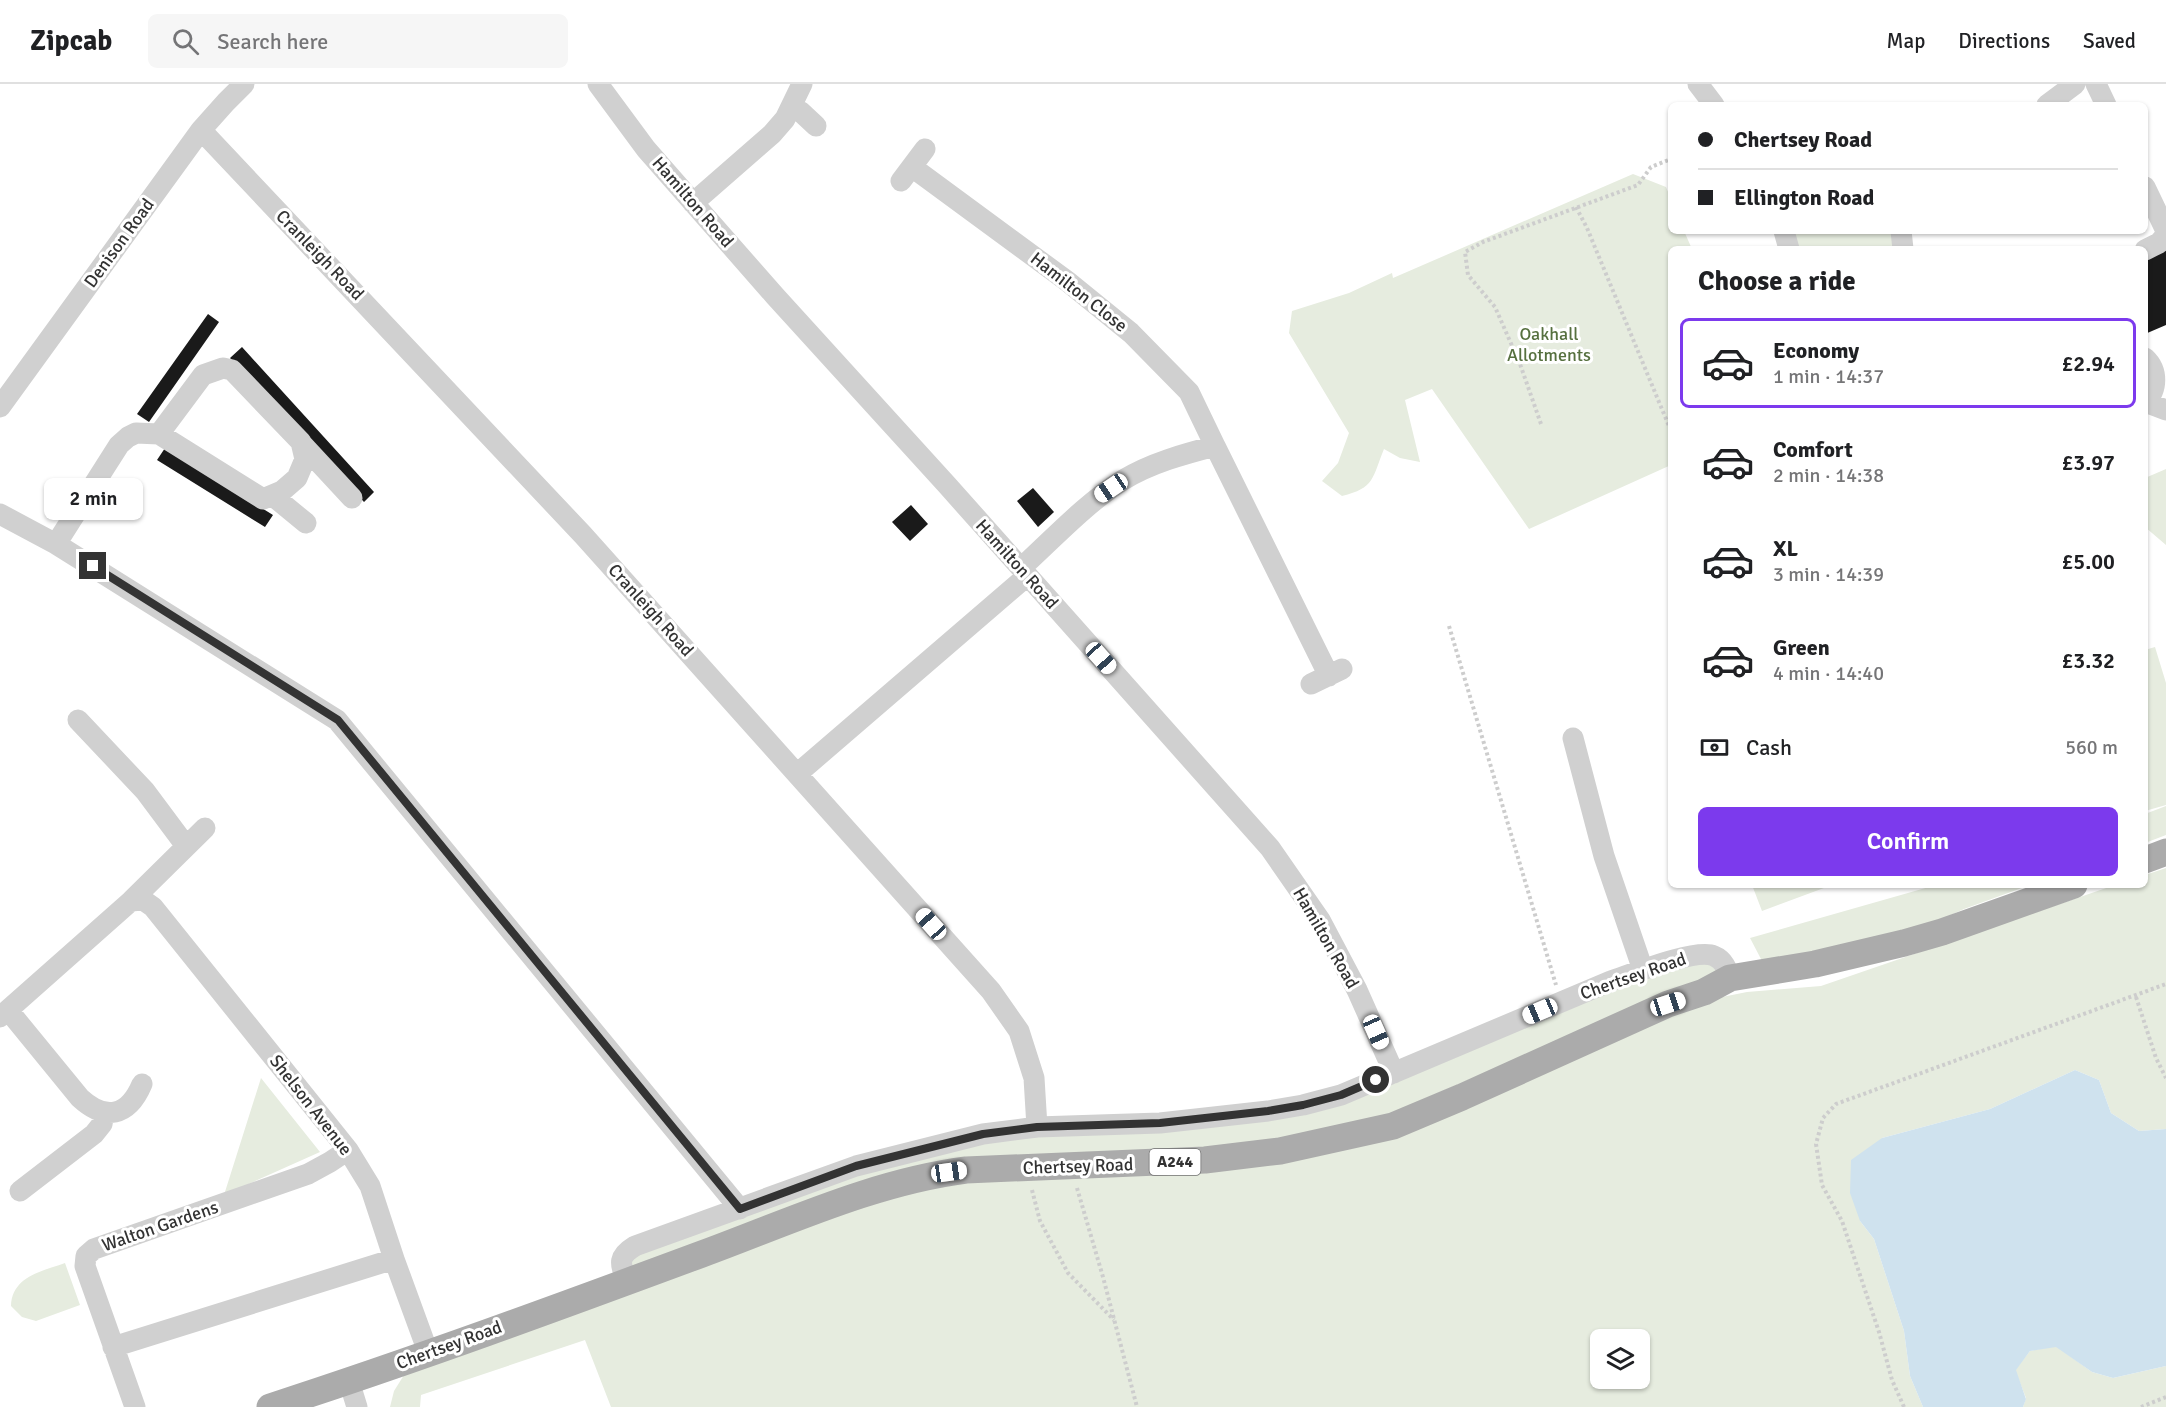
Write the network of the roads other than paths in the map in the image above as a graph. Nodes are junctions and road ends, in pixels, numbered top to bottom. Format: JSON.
{"nodes":[{"id":1,"x":244,"y":84,"type":"edge"},
{"id":2,"x":597,"y":84,"type":"edge"},
{"id":3,"x":802,"y":84,"type":"edge"},
{"id":4,"x":1698,"y":84,"type":"edge"},
{"id":5,"x":2075,"y":84,"type":"edge"},
{"id":6,"x":2096,"y":84,"type":"edge"},
{"id":7,"x":1712,"y":102,"type":"edge"},
{"id":8,"x":2051,"y":102,"type":"edge"},
{"id":9,"x":2105,"y":102,"type":"edge"},
{"id":10,"x":791,"y":107,"type":"junction"},
{"id":11,"x":816,"y":126,"type":"dead end"},
{"id":12,"x":201,"y":130,"type":"junction"},
{"id":13,"x":925,"y":150,"type":"dead end"},
{"id":14,"x":2148,"y":194,"type":"edge"},
{"id":15,"x":693,"y":202,"type":"junction"},
{"id":16,"x":2166,"y":233,"type":"edge"},
{"id":17,"x":2148,"y":248,"type":"edge"},
{"id":18,"x":2148,"y":362,"type":"edge"},
{"id":19,"x":2161,"y":382,"type":"edge"},
{"id":20,"x":2148,"y":397,"type":"edge"},
{"id":21,"x":2148,"y":403,"type":"edge"},
{"id":22,"x":0,"y":407,"type":"edge"},
{"id":23,"x":2166,"y":410,"type":"edge"},
{"id":24,"x":159,"y":434,"type":"junction"},
{"id":25,"x":301,"y":442,"type":"junction"},
{"id":26,"x":1215,"y":446,"type":"junction"},
{"id":27,"x":273,"y":496,"type":"junction"},
{"id":28,"x":352,"y":498,"type":"dead end"},
{"id":29,"x":0,"y":514,"type":"edge"},
{"id":30,"x":306,"y":523,"type":"dead end"},
{"id":31,"x":56,"y":544,"type":"junction"},
{"id":32,"x":1024,"y":572,"type":"junction"},
{"id":33,"x":1328,"y":676,"type":"dead end"},
{"id":34,"x":78,"y":720,"type":"dead end"},
{"id":35,"x":1573,"y":738,"type":"dead end"},
{"id":36,"x":797,"y":774,"type":"junction"},
{"id":37,"x":205,"y":828,"type":"dead end"},
{"id":38,"x":186,"y":846,"type":"junction"},
{"id":39,"x":2166,"y":852,"type":"edge"},
{"id":40,"x":2148,"y":859,"type":"edge"},
{"id":41,"x":2066,"y":888,"type":"edge"},
{"id":42,"x":131,"y":901,"type":"junction"},
{"id":43,"x":1643,"y":970,"type":"junction"},
{"id":44,"x":1730,"y":978,"type":"junction"},
{"id":45,"x":4,"y":1014,"type":"edge"},
{"id":46,"x":1394,"y":1073,"type":"junction"},
{"id":47,"x":142,"y":1084,"type":"dead end"},
{"id":48,"x":104,"y":1113,"type":"junction"},
{"id":49,"x":1037,"y":1127,"type":"junction"},
{"id":50,"x":348,"y":1150,"type":"junction"},
{"id":51,"x":20,"y":1191,"type":"dead end"},
{"id":52,"x":740,"y":1209,"type":"junction"},
{"id":53,"x":394,"y":1259,"type":"junction"},
{"id":54,"x":627,"y":1282,"type":"junction"},
{"id":55,"x":113,"y":1347,"type":"junction"},
{"id":56,"x":428,"y":1352,"type":"junction"},
{"id":57,"x":349,"y":1381,"type":"junction"},
{"id":58,"x":135,"y":1407,"type":"edge"},
{"id":59,"x":270,"y":1407,"type":"edge"},
{"id":60,"x":357,"y":1407,"type":"edge"}],
"edges":[{"from":1,"to":12,"type":"street","name":"Denison Road"},
{"from":2,"to":15,"type":"street","name":"Hamilton Road"},
{"from":3,"to":10,"type":"street"},
{"from":4,"to":7,"type":"street"},
{"from":5,"to":8,"type":"street"},
{"from":6,"to":9,"type":"street"},
{"from":10,"to":11,"type":"street"},
{"from":10,"to":15,"type":"street"},
{"from":12,"to":22,"type":"street","name":"Denison Road"},
{"from":12,"to":36,"type":"street","name":"Cranleigh Road"},
{"from":13,"to":26,"type":"street","name":"Hamilton Close"},
{"from":14,"to":16,"type":"street"},
{"from":15,"to":32,"type":"street","name":"Hamilton Road"},
{"from":16,"to":17,"type":"street"},
{"from":18,"to":19,"type":"street"},
{"from":19,"to":20,"type":"street"},
{"from":21,"to":23,"type":"street"},
{"from":24,"to":25,"type":"street"},
{"from":24,"to":27,"type":"street"},
{"from":24,"to":31,"type":"street"},
{"from":25,"to":27,"type":"street"},
{"from":25,"to":28,"type":"street"},
{"from":26,"to":32,"type":"street"},
{"from":26,"to":33,"type":"street","name":"Hamilton Close"},
{"from":27,"to":30,"type":"street"},
{"from":29,"to":31,"type":"street"},
{"from":31,"to":52,"type":"street"},
{"from":32,"to":36,"type":"street"},
{"from":32,"to":46,"type":"street","name":"Hamilton Road"},
{"from":34,"to":38,"type":"street"},
{"from":35,"to":43,"type":"street"},
{"from":36,"to":49,"type":"street","name":"Cranleigh Road"},
{"from":37,"to":38,"type":"street"},
{"from":38,"to":42,"type":"street"},
{"from":39,"to":40,"type":"main road"},
{"from":41,"to":44,"type":"main road","name":"Chertsey Road","number":"A244"},
{"from":42,"to":45,"type":"street"},
{"from":42,"to":50,"type":"street","name":"Shelson Avenue"},
{"from":43,"to":44,"type":"street","name":"Chertsey Road"},
{"from":43,"to":46,"type":"street","name":"Chertsey Road"},
{"from":44,"to":54,"type":"main road","name":"Chertsey Road","number":"A244"},
{"from":45,"to":48,"type":"street"},
{"from":46,"to":49,"type":"street","name":"Chertsey Road"},
{"from":47,"to":48,"type":"street"},
{"from":48,"to":51,"type":"street"},
{"from":49,"to":52,"type":"street","name":"Chertsey Road"},
{"from":50,"to":53,"type":"street","name":"Shelson Avenue"},
{"from":50,"to":55,"type":"street","name":"Walton Gardens"},
{"from":52,"to":54,"type":"street","name":"Chertsey Road"},
{"from":53,"to":55,"type":"street"},
{"from":53,"to":56,"type":"street","name":"Shelson Avenue"},
{"from":54,"to":56,"type":"main road","name":"Chertsey Road","number":"A244"},
{"from":55,"to":58,"type":"street","name":"Walton Gardens"},
{"from":56,"to":57,"type":"main road","name":"Chertsey Road","number":"A244"},
{"from":57,"to":59,"type":"main road","name":"Chertsey Road","number":"A244"},
{"from":57,"to":60,"type":"street"}]}
